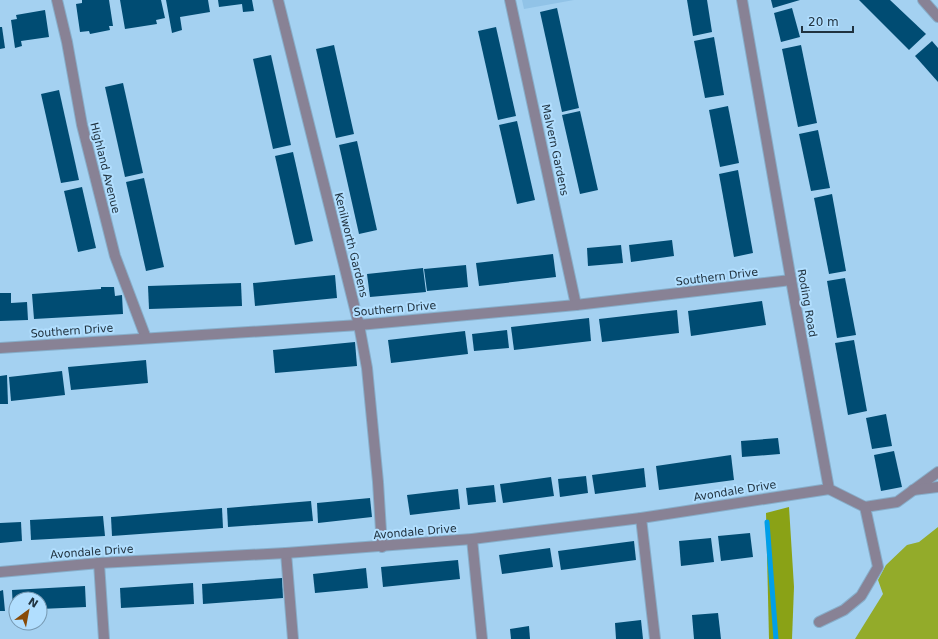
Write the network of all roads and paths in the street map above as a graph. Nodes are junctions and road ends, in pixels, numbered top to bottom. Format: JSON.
{"nodes":[{"id":1,"x":57,"y":0,"type":"edge"},
{"id":2,"x":278,"y":0,"type":"edge"},
{"id":3,"x":510,"y":0,"type":"edge"},
{"id":4,"x":742,"y":0,"type":"edge"},
{"id":5,"x":923,"y":0,"type":"edge"},
{"id":6,"x":938,"y":17,"type":"edge"},
{"id":7,"x":791,"y":280,"type":"junction"},
{"id":8,"x":576,"y":306,"type":"junction"},
{"id":9,"x":358,"y":325,"type":"junction"},
{"id":10,"x":146,"y":338,"type":"junction"},
{"id":11,"x":0,"y":348,"type":"edge"},
{"id":12,"x":938,"y":472,"type":"edge"},
{"id":13,"x":938,"y":487,"type":"edge"},
{"id":14,"x":829,"y":488,"type":"junction"},
{"id":15,"x":911,"y":490,"type":"junction"},
{"id":16,"x":865,"y":507,"type":"junction"},
{"id":17,"x":642,"y":518,"type":"junction"},
{"id":18,"x":472,"y":539,"type":"junction"},
{"id":19,"x":382,"y":547,"type":"junction"},
{"id":20,"x":286,"y":553,"type":"junction"},
{"id":21,"x":99,"y":563,"type":"junction"},
{"id":22,"x":0,"y":572,"type":"edge"},
{"id":23,"x":819,"y":622,"type":"dead end"},
{"id":24,"x":104,"y":639,"type":"edge"},
{"id":25,"x":293,"y":639,"type":"edge"},
{"id":26,"x":482,"y":639,"type":"edge"},
{"id":27,"x":655,"y":639,"type":"edge"}],
"edges":[{"from":1,"to":10,"type":"street","name":"Highland Avenue"},
{"from":2,"to":9,"type":"street","name":"Kenilworth Gardens"},
{"from":3,"to":8,"type":"street","name":"Malvern Gardens"},
{"from":4,"to":7,"type":"street","name":"Roding Road"},
{"from":5,"to":6,"type":"street"},
{"from":7,"to":8,"type":"street","name":"Southern Drive"},
{"from":7,"to":14,"type":"street","name":"Roding Road"},
{"from":8,"to":9,"type":"street","name":"Southern Drive"},
{"from":9,"to":10,"type":"street","name":"Southern Drive"},
{"from":9,"to":19,"type":"street","name":"Kenilworth Gardens"},
{"from":10,"to":11,"type":"street","name":"Southern Drive"},
{"from":12,"to":15,"type":"street"},
{"from":13,"to":15,"type":"street"},
{"from":14,"to":16,"type":"street"},
{"from":14,"to":17,"type":"street","name":"Avondale Drive"},
{"from":15,"to":16,"type":"street"},
{"from":16,"to":23,"type":"street"},
{"from":17,"to":18,"type":"street","name":"Avondale Drive"},
{"from":17,"to":27,"type":"street"},
{"from":18,"to":19,"type":"street","name":"Avondale Drive"},
{"from":18,"to":26,"type":"street"},
{"from":19,"to":20,"type":"street","name":"Avondale Drive"},
{"from":20,"to":21,"type":"street","name":"Avondale Drive"},
{"from":20,"to":25,"type":"street"},
{"from":21,"to":22,"type":"street","name":"Avondale Drive"},
{"from":21,"to":24,"type":"street"}]}
